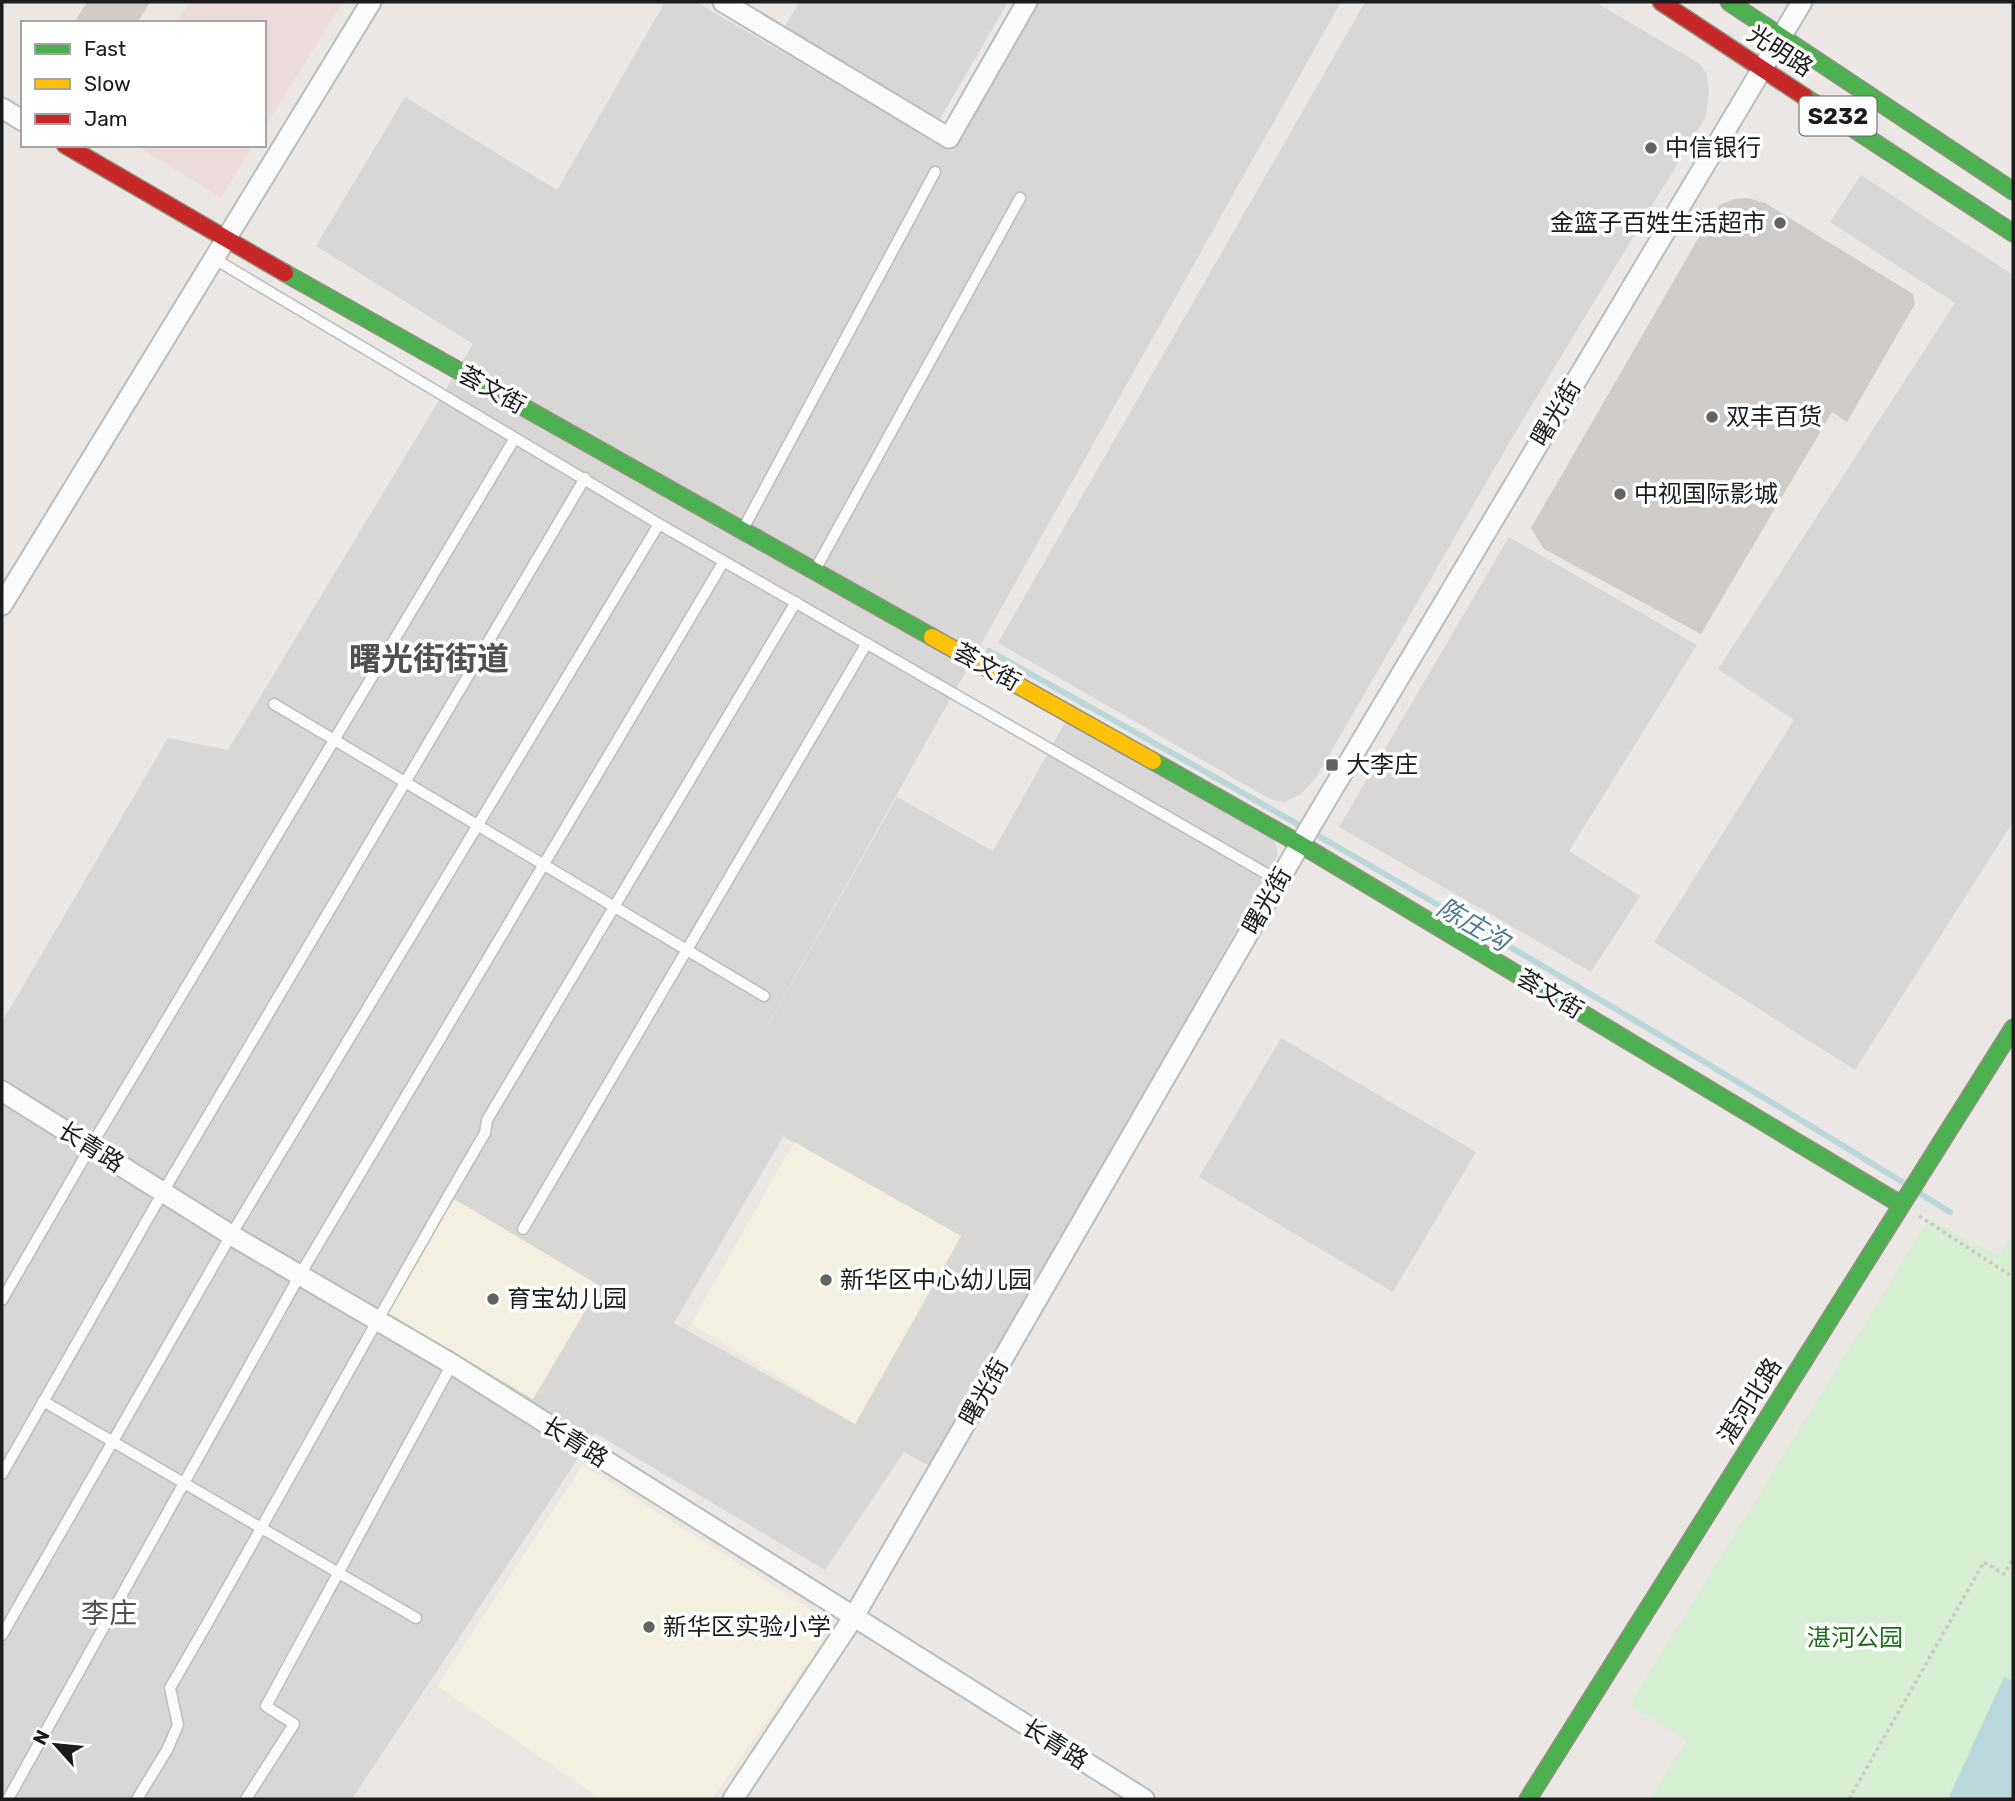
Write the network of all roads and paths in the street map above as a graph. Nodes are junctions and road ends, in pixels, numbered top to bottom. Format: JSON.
{"nodes":[{"id":1,"x":371,"y":2,"type":"edge"},
{"id":2,"x":723,"y":2,"type":"edge"},
{"id":3,"x":1027,"y":2,"type":"edge"},
{"id":4,"x":1661,"y":2,"type":"edge"},
{"id":5,"x":1729,"y":2,"type":"edge"},
{"id":6,"x":1802,"y":2,"type":"edge"},
{"id":7,"x":1781,"y":35,"type":"junction"},
{"id":8,"x":1762,"y":66,"type":"junction"},
{"id":9,"x":2,"y":108,"type":"edge"},
{"id":10,"x":21,"y":120,"type":"edge"},
{"id":11,"x":68,"y":147,"type":"edge"},
{"id":12,"x":935,"y":172,"type":"dead end"},
{"id":13,"x":2013,"y":191,"type":"edge"},
{"id":14,"x":1020,"y":198,"type":"dead end"},
{"id":15,"x":2013,"y":233,"type":"edge"},
{"id":16,"x":224,"y":239,"type":"junction"},
{"id":17,"x":213,"y":258,"type":"junction"},
{"id":18,"x":515,"y":438,"type":"junction"},
{"id":19,"x":585,"y":478,"type":"junction"},
{"id":20,"x":659,"y":524,"type":"junction"},
{"id":21,"x":742,"y":530,"type":"junction"},
{"id":22,"x":724,"y":561,"type":"junction"},
{"id":23,"x":815,"y":571,"type":"junction"},
{"id":24,"x":796,"y":602,"type":"junction"},
{"id":25,"x":2,"y":605,"type":"edge"},
{"id":26,"x":867,"y":643,"type":"junction"},
{"id":27,"x":274,"y":704,"type":"dead end"},
{"id":28,"x":334,"y":740,"type":"junction"},
{"id":29,"x":405,"y":782,"type":"junction"},
{"id":30,"x":478,"y":826,"type":"junction"},
{"id":31,"x":1303,"y":839,"type":"junction"},
{"id":32,"x":543,"y":865,"type":"junction"},
{"id":33,"x":1279,"y":881,"type":"junction"},
{"id":34,"x":616,"y":908,"type":"junction"},
{"id":35,"x":687,"y":950,"type":"junction"},
{"id":36,"x":764,"y":996,"type":"dead end"},
{"id":37,"x":2013,"y":1028,"type":"edge"},
{"id":38,"x":2,"y":1091,"type":"edge"},
{"id":39,"x":90,"y":1146,"type":"junction"},
{"id":40,"x":163,"y":1192,"type":"junction"},
{"id":41,"x":1903,"y":1199,"type":"junction"},
{"id":42,"x":523,"y":1229,"type":"dead end"},
{"id":43,"x":231,"y":1235,"type":"junction"},
{"id":44,"x":301,"y":1273,"type":"junction"},
{"id":45,"x":2013,"y":1277,"type":"edge"},
{"id":46,"x":2,"y":1300,"type":"edge"},
{"id":47,"x":376,"y":1318,"type":"junction"},
{"id":48,"x":452,"y":1364,"type":"junction"},
{"id":49,"x":43,"y":1401,"type":"junction"},
{"id":50,"x":112,"y":1441,"type":"junction"},
{"id":51,"x":2,"y":1474,"type":"edge"},
{"id":52,"x":184,"y":1483,"type":"junction"},
{"id":53,"x":262,"y":1529,"type":"junction"},
{"id":54,"x":2013,"y":1559,"type":"edge"},
{"id":55,"x":339,"y":1574,"type":"junction"},
{"id":56,"x":416,"y":1618,"type":"dead end"},
{"id":57,"x":853,"y":1618,"type":"junction"},
{"id":58,"x":2,"y":1636,"type":"edge"},
{"id":59,"x":8,"y":1799,"type":"edge"},
{"id":60,"x":137,"y":1799,"type":"edge"},
{"id":61,"x":246,"y":1799,"type":"edge"},
{"id":62,"x":733,"y":1799,"type":"edge"},
{"id":63,"x":1144,"y":1799,"type":"edge"},
{"id":64,"x":1528,"y":1799,"type":"edge"},
{"id":65,"x":1849,"y":1799,"type":"edge"}],
"edges":[{"from":1,"to":16,"type":"street"},
{"from":2,"to":3,"type":"street"},
{"from":4,"to":8,"type":"street","name":"光明路","number":"S232"},
{"from":5,"to":7,"type":"street","name":"光明路","number":"S232"},
{"from":6,"to":7,"type":"street","name":"曙光街"},
{"from":7,"to":8,"type":"street","name":"曙光街"},
{"from":7,"to":13,"type":"street","name":"光明路","number":"S232"},
{"from":8,"to":15,"type":"street","name":"光明路","number":"S232"},
{"from":8,"to":31,"type":"street","name":"曙光街"},
{"from":9,"to":10,"type":"street"},
{"from":11,"to":16,"type":"street","name":"荟文街"},
{"from":12,"to":21,"type":"lane"},
{"from":14,"to":23,"type":"lane"},
{"from":16,"to":17,"type":"street"},
{"from":16,"to":21,"type":"street","name":"荟文街"},
{"from":17,"to":18,"type":"lane"},
{"from":17,"to":25,"type":"street"},
{"from":18,"to":19,"type":"lane"},
{"from":18,"to":28,"type":"lane"},
{"from":19,"to":20,"type":"lane"},
{"from":19,"to":29,"type":"lane"},
{"from":20,"to":22,"type":"lane"},
{"from":20,"to":30,"type":"lane"},
{"from":21,"to":23,"type":"street","name":"荟文街"},
{"from":22,"to":24,"type":"lane"},
{"from":22,"to":32,"type":"lane"},
{"from":23,"to":31,"type":"street","name":"荟文街"},
{"from":24,"to":26,"type":"lane"},
{"from":24,"to":34,"type":"lane"},
{"from":26,"to":33,"type":"lane"},
{"from":26,"to":35,"type":"lane"},
{"from":27,"to":28,"type":"lane"},
{"from":28,"to":29,"type":"lane"},
{"from":28,"to":39,"type":"lane"},
{"from":29,"to":30,"type":"lane"},
{"from":29,"to":40,"type":"lane"},
{"from":30,"to":32,"type":"lane"},
{"from":30,"to":43,"type":"lane"},
{"from":31,"to":33,"type":"street","name":"曙光街"},
{"from":31,"to":41,"type":"street","name":"荟文街"},
{"from":32,"to":34,"type":"lane"},
{"from":32,"to":44,"type":"lane"},
{"from":33,"to":57,"type":"street","name":"曙光街"},
{"from":34,"to":35,"type":"lane"},
{"from":34,"to":47,"type":"lane"},
{"from":35,"to":36,"type":"lane"},
{"from":35,"to":42,"type":"lane"},
{"from":37,"to":41,"type":"street","name":"湛河北路"},
{"from":38,"to":39,"type":"street","name":"长青路"},
{"from":39,"to":40,"type":"street","name":"长青路"},
{"from":39,"to":46,"type":"lane"},
{"from":40,"to":43,"type":"street","name":"长青路"},
{"from":40,"to":49,"type":"lane"},
{"from":41,"to":45,"type":"path"},
{"from":41,"to":64,"type":"street","name":"湛河北路"},
{"from":43,"to":44,"type":"street","name":"长青路"},
{"from":43,"to":50,"type":"lane"},
{"from":44,"to":47,"type":"street","name":"长青路"},
{"from":44,"to":52,"type":"lane"},
{"from":47,"to":48,"type":"street","name":"长青路"},
{"from":47,"to":53,"type":"lane"},
{"from":48,"to":55,"type":"lane"},
{"from":48,"to":57,"type":"street","name":"长青路"},
{"from":49,"to":50,"type":"lane"},
{"from":49,"to":51,"type":"lane"},
{"from":50,"to":52,"type":"lane"},
{"from":50,"to":58,"type":"lane"},
{"from":52,"to":53,"type":"lane"},
{"from":52,"to":59,"type":"lane"},
{"from":53,"to":55,"type":"lane"},
{"from":53,"to":60,"type":"lane"},
{"from":54,"to":65,"type":"path"},
{"from":55,"to":56,"type":"lane"},
{"from":55,"to":61,"type":"lane"},
{"from":57,"to":62,"type":"street","name":"曙光街"},
{"from":57,"to":63,"type":"street","name":"长青路"}]}
